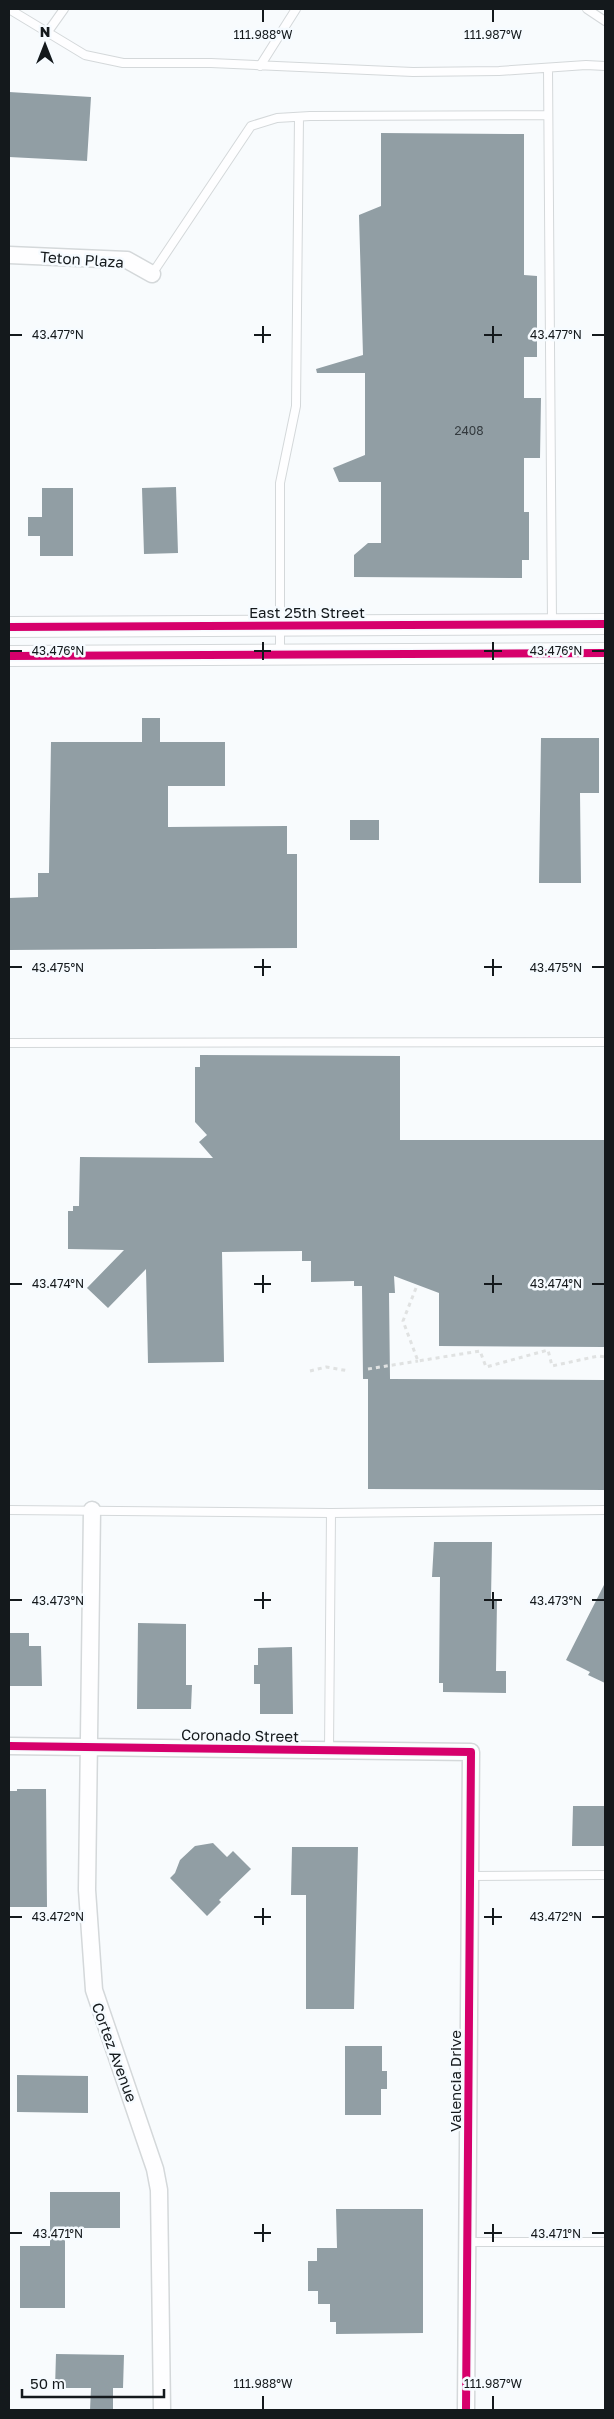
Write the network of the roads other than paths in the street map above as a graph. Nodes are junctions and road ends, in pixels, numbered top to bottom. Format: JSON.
{"nodes":[{"id":1,"x":9,"y":9,"type":"edge"},
{"id":2,"x":64,"y":9,"type":"edge"},
{"id":3,"x":296,"y":9,"type":"edge"},
{"id":4,"x":587,"y":9,"type":"edge"},
{"id":5,"x":604,"y":18,"type":"edge"},
{"id":6,"x":47,"y":33,"type":"junction"},
{"id":7,"x":260,"y":66,"type":"junction"},
{"id":8,"x":605,"y":66,"type":"edge"},
{"id":9,"x":548,"y":68,"type":"junction"},
{"id":10,"x":548,"y":115,"type":"junction"},
{"id":11,"x":299,"y":117,"type":"junction"},
{"id":12,"x":9,"y":255,"type":"edge"},
{"id":13,"x":152,"y":274,"type":"joint"},
{"id":14,"x":552,"y":624,"type":"junction"},
{"id":15,"x":605,"y":624,"type":"edge"},
{"id":16,"x":279,"y":626,"type":"junction"},
{"id":17,"x":9,"y":627,"type":"edge"},
{"id":18,"x":605,"y":653,"type":"edge"},
{"id":19,"x":280,"y":655,"type":"junction"},
{"id":20,"x":9,"y":656,"type":"edge"},
{"id":21,"x":605,"y":1042,"type":"edge"},
{"id":22,"x":9,"y":1043,"type":"edge"},
{"id":23,"x":9,"y":1510,"type":"edge"},
{"id":24,"x":92,"y":1510,"type":"junction"},
{"id":25,"x":605,"y":1510,"type":"edge"},
{"id":26,"x":331,"y":1513,"type":"junction"},
{"id":27,"x":9,"y":1746,"type":"edge"},
{"id":28,"x":88,"y":1747,"type":"junction"},
{"id":29,"x":329,"y":1750,"type":"junction"},
{"id":30,"x":471,"y":1752,"type":"joint"},
{"id":31,"x":605,"y":1875,"type":"edge"},
{"id":32,"x":470,"y":1876,"type":"junction"},
{"id":33,"x":467,"y":2242,"type":"junction"},
{"id":34,"x":605,"y":2242,"type":"edge"},
{"id":35,"x":162,"y":2410,"type":"edge"},
{"id":36,"x":466,"y":2410,"type":"edge"}],
"edges":[{"from":1,"to":6,"type":"lane"},
{"from":2,"to":6,"type":"lane"},
{"from":3,"to":7,"type":"lane"},
{"from":4,"to":5,"type":"lane"},
{"from":6,"to":7,"type":"lane"},
{"from":7,"to":9,"type":"lane"},
{"from":8,"to":9,"type":"lane"},
{"from":9,"to":10,"type":"lane"},
{"from":10,"to":11,"type":"lane"},
{"from":10,"to":14,"type":"lane"},
{"from":11,"to":13,"type":"lane"},
{"from":11,"to":16,"type":"lane"},
{"from":12,"to":13,"type":"street","name":"Teton Plaza"},
{"from":14,"to":15,"type":"street","name":"East 25th Street"},
{"from":14,"to":16,"type":"street","name":"East 25th Street"},
{"from":16,"to":17,"type":"street","name":"East 25th Street"},
{"from":16,"to":19,"type":"lane"},
{"from":18,"to":19,"type":"street"},
{"from":19,"to":20,"type":"street"},
{"from":21,"to":22,"type":"lane"},
{"from":23,"to":24,"type":"lane"},
{"from":24,"to":26,"type":"lane"},
{"from":24,"to":28,"type":"street","name":"Cortez Avenue"},
{"from":25,"to":26,"type":"lane"},
{"from":26,"to":29,"type":"lane"},
{"from":27,"to":28,"type":"street","name":"Coronado Street"},
{"from":28,"to":29,"type":"street","name":"Coronado Street"},
{"from":28,"to":35,"type":"street","name":"Cortez Avenue"},
{"from":29,"to":30,"type":"street","name":"Coronado Street"},
{"from":30,"to":32,"type":"street","name":"Valencia Drive"},
{"from":31,"to":32,"type":"lane"},
{"from":32,"to":33,"type":"street","name":"Valencia Drive"},
{"from":33,"to":34,"type":"lane"},
{"from":33,"to":36,"type":"street","name":"Valencia Drive"}]}
